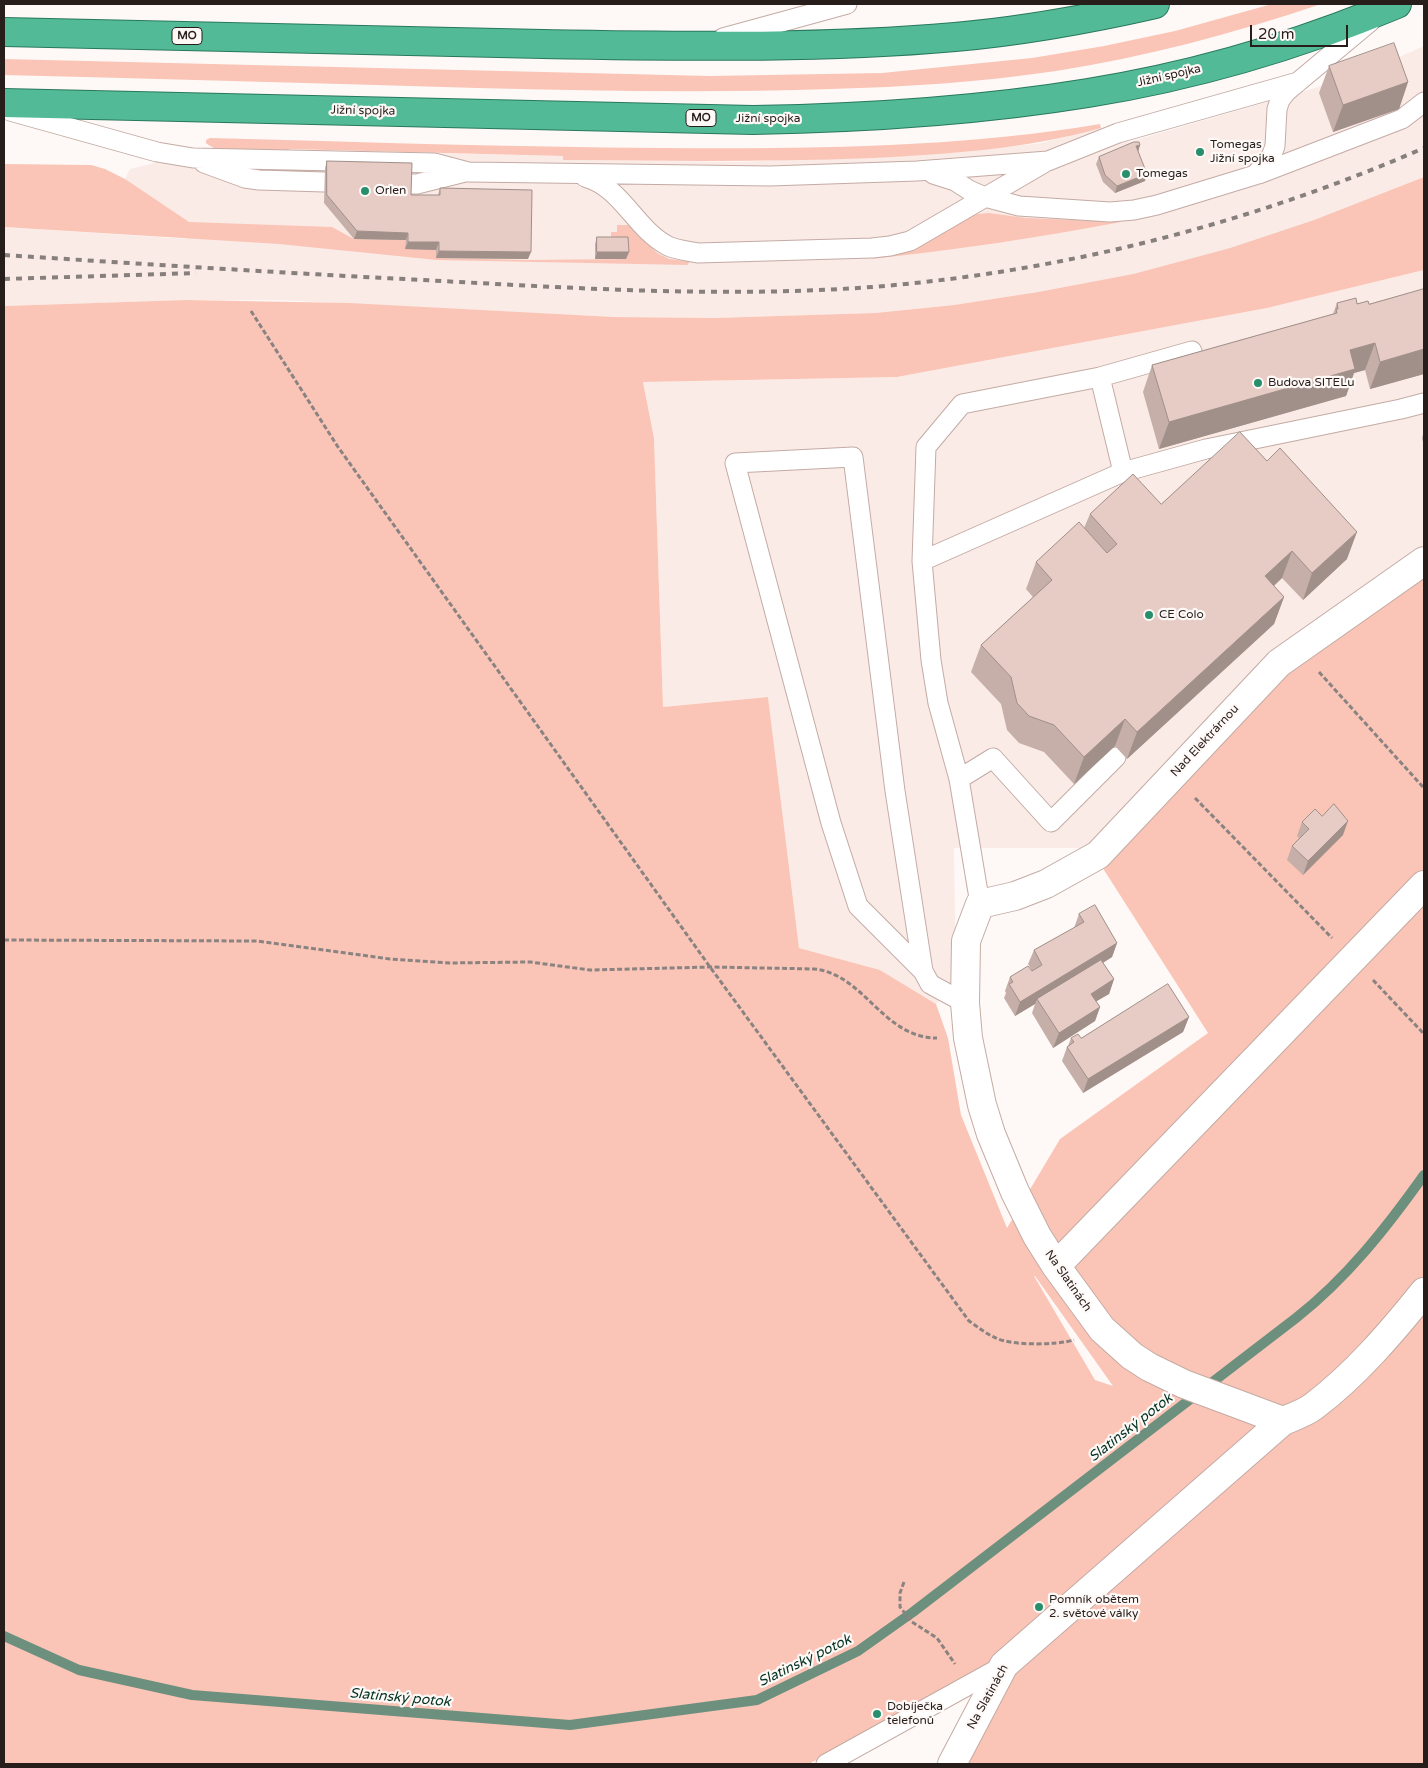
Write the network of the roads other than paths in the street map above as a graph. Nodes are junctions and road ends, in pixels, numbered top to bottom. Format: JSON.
{"nodes":[{"id":1,"x":847,"y":4,"type":"edge"},
{"id":2,"x":1155,"y":4,"type":"edge"},
{"id":3,"x":1391,"y":6,"type":"edge"},
{"id":4,"x":4,"y":32,"type":"edge"},
{"id":5,"x":695,"y":46,"type":"junction"},
{"id":6,"x":1298,"y":82,"type":"junction"},
{"id":7,"x":1424,"y":102,"type":"edge"},
{"id":8,"x":4,"y":103,"type":"edge"},
{"id":9,"x":4,"y":109,"type":"edge"},
{"id":10,"x":193,"y":158,"type":"junction"},
{"id":11,"x":1048,"y":161,"type":"junction"},
{"id":12,"x":468,"y":172,"type":"junction"},
{"id":13,"x":917,"y":172,"type":"junction"},
{"id":14,"x":572,"y":174,"type":"junction"},
{"id":15,"x":1255,"y":175,"type":"junction"},
{"id":16,"x":324,"y":182,"type":"dead end"},
{"id":17,"x":410,"y":184,"type":"edge"},
{"id":18,"x":985,"y":197,"type":"junction"},
{"id":19,"x":1192,"y":350,"type":"dead end"},
{"id":20,"x":1100,"y":377,"type":"junction"},
{"id":21,"x":1424,"y":403,"type":"edge"},
{"id":22,"x":1123,"y":472,"type":"junction"},
{"id":23,"x":922,"y":561,"type":"junction"},
{"id":24,"x":1424,"y":561,"type":"edge"},
{"id":25,"x":1116,"y":757,"type":"edge"},
{"id":26,"x":959,"y":779,"type":"junction"},
{"id":27,"x":1424,"y":885,"type":"edge"},
{"id":28,"x":980,"y":904,"type":"junction"},
{"id":29,"x":923,"y":971,"type":"junction"},
{"id":30,"x":965,"y":1003,"type":"junction"},
{"id":31,"x":1056,"y":1266,"type":"junction"},
{"id":32,"x":1424,"y":1292,"type":"edge"},
{"id":33,"x":1283,"y":1421,"type":"junction"},
{"id":34,"x":1004,"y":1665,"type":"junction"},
{"id":35,"x":826,"y":1764,"type":"edge"},
{"id":36,"x":952,"y":1764,"type":"edge"}],
"edges":[{"from":1,"to":5,"type":"lane"},
{"from":2,"to":5,"type":"highway","number":"MO"},
{"from":3,"to":6,"type":"lane"},
{"from":3,"to":8,"type":"highway","name":"Jižní spojka","number":"MO"},
{"from":4,"to":5,"type":"highway","number":"MO"},
{"from":6,"to":11,"type":"lane"},
{"from":6,"to":15,"type":"lane"},
{"from":7,"to":15,"type":"lane"},
{"from":9,"to":10,"type":"lane"},
{"from":10,"to":12,"type":"lane"},
{"from":10,"to":16,"type":"lane"},
{"from":11,"to":13,"type":"lane"},
{"from":11,"to":18,"type":"lane"},
{"from":12,"to":14,"type":"lane"},
{"from":12,"to":17,"type":"lane"},
{"from":13,"to":14,"type":"lane"},
{"from":13,"to":18,"type":"lane"},
{"from":14,"to":18,"type":"lane"},
{"from":15,"to":18,"type":"lane"},
{"from":19,"to":20,"type":"lane"},
{"from":20,"to":22,"type":"lane"},
{"from":20,"to":23,"type":"lane"},
{"from":21,"to":22,"type":"lane"},
{"from":22,"to":23,"type":"lane"},
{"from":23,"to":26,"type":"lane"},
{"from":24,"to":28,"type":"street","name":"Nad Elektrárnou"},
{"from":25,"to":26,"type":"lane"},
{"from":26,"to":28,"type":"lane"},
{"from":27,"to":31,"type":"street"},
{"from":28,"to":30,"type":"street","name":"Na Slatinách"},
{"from":29,"to":29,"type":"lane"},
{"from":29,"to":30,"type":"lane"},
{"from":30,"to":31,"type":"street","name":"Na Slatinách"},
{"from":31,"to":33,"type":"street","name":"Na Slatinách"},
{"from":32,"to":33,"type":"street","name":"Na Slatinách"},
{"from":33,"to":34,"type":"street","name":"Na Slatinách"},
{"from":34,"to":35,"type":"lane"},
{"from":34,"to":36,"type":"street","name":"Na Slatinách"}]}
